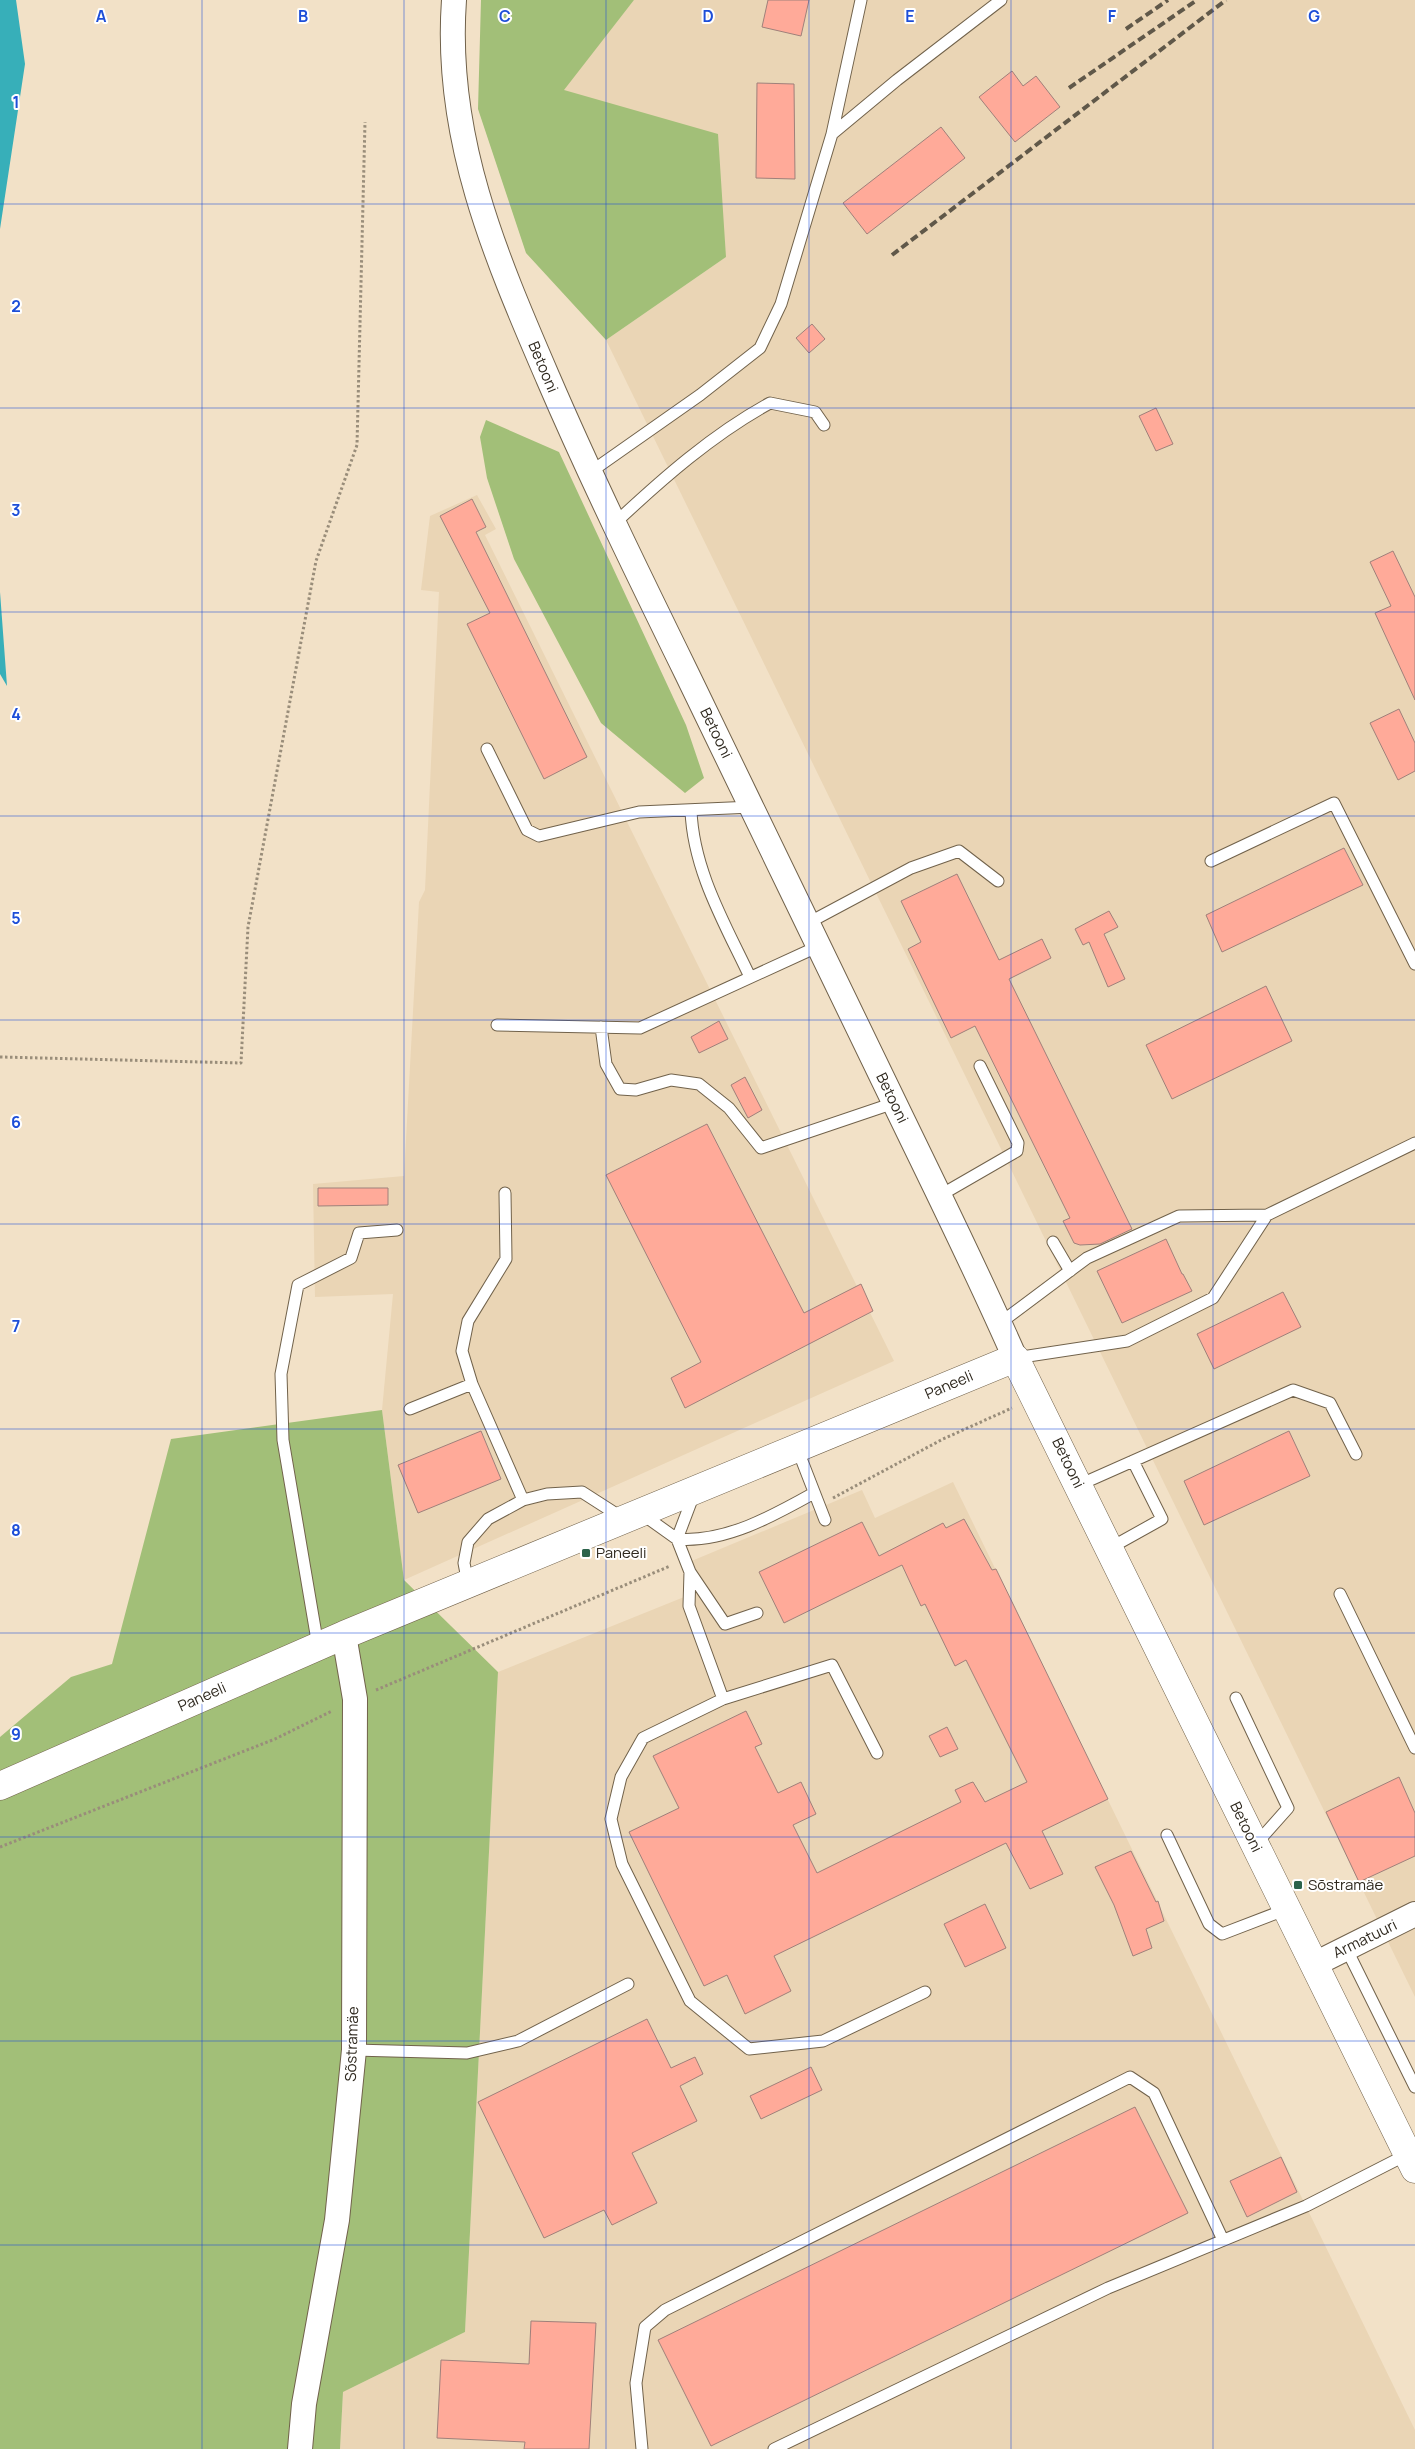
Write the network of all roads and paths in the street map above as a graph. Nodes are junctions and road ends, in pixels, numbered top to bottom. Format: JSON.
{"nodes":[{"id":1,"x":454,"y":0,"type":"edge"},
{"id":2,"x":861,"y":0,"type":"edge"},
{"id":3,"x":1001,"y":0,"type":"edge"},
{"id":4,"x":365,"y":122,"type":"dead end"},
{"id":5,"x":832,"y":134,"type":"junction"},
{"id":6,"x":824,"y":425,"type":"dead end"},
{"id":7,"x":589,"y":473,"type":"junction"},
{"id":8,"x":614,"y":524,"type":"junction"},
{"id":9,"x":487,"y":750,"type":"dead end"},
{"id":10,"x":752,"y":807,"type":"junction"},
{"id":11,"x":691,"y":810,"type":"junction"},
{"id":12,"x":1211,"y":860,"type":"dead end"},
{"id":13,"x":998,"y":881,"type":"dead end"},
{"id":14,"x":808,"y":923,"type":"junction"},
{"id":15,"x":819,"y":946,"type":"junction"},
{"id":16,"x":1415,"y":964,"type":"edge"},
{"id":17,"x":750,"y":977,"type":"junction"},
{"id":18,"x":497,"y":1025,"type":"dead end"},
{"id":19,"x":600,"y":1027,"type":"junction"},
{"id":20,"x":0,"y":1057,"type":"edge"},
{"id":21,"x":980,"y":1066,"type":"dead end"},
{"id":22,"x":894,"y":1103,"type":"junction"},
{"id":23,"x":1415,"y":1143,"type":"edge"},
{"id":24,"x":506,"y":1193,"type":"dead end"},
{"id":25,"x":939,"y":1196,"type":"junction"},
{"id":26,"x":1268,"y":1215,"type":"junction"},
{"id":27,"x":397,"y":1230,"type":"dead end"},
{"id":28,"x":1053,"y":1242,"type":"dead end"},
{"id":29,"x":1070,"y":1271,"type":"junction"},
{"id":30,"x":1000,"y":1324,"type":"junction"},
{"id":31,"x":1015,"y":1358,"type":"junction"},
{"id":32,"x":472,"y":1384,"type":"junction"},
{"id":33,"x":1035,"y":1397,"type":"junction"},
{"id":34,"x":410,"y":1409,"type":"dead end"},
{"id":35,"x":797,"y":1448,"type":"junction"},
{"id":36,"x":1356,"y":1454,"type":"dead end"},
{"id":37,"x":1132,"y":1460,"type":"junction"},
{"id":38,"x":1078,"y":1485,"type":"junction"},
{"id":39,"x":696,"y":1490,"type":"junction"},
{"id":40,"x":814,"y":1493,"type":"junction"},
{"id":41,"x":523,"y":1500,"type":"junction"},
{"id":42,"x":818,"y":1505,"type":"junction"},
{"id":43,"x":633,"y":1516,"type":"junction"},
{"id":44,"x":824,"y":1520,"type":"dead end"},
{"id":45,"x":677,"y":1539,"type":"junction"},
{"id":46,"x":1110,"y":1548,"type":"junction"},
{"id":47,"x":685,"y":1560,"type":"junction"},
{"id":48,"x":690,"y":1572,"type":"junction"},
{"id":49,"x":468,"y":1584,"type":"junction"},
{"id":50,"x":1340,"y":1594,"type":"dead end"},
{"id":51,"x":757,"y":1613,"type":"dead end"},
{"id":52,"x":344,"y":1635,"type":"junction"},
{"id":53,"x":318,"y":1646,"type":"junction"},
{"id":54,"x":1236,"y":1698,"type":"dead end"},
{"id":55,"x":723,"y":1699,"type":"junction"},
{"id":56,"x":355,"y":1700,"type":"junction"},
{"id":57,"x":1415,"y":1748,"type":"edge"},
{"id":58,"x":877,"y":1752,"type":"dead end"},
{"id":59,"x":0,"y":1786,"type":"edge"},
{"id":60,"x":1167,"y":1835,"type":"dead end"},
{"id":61,"x":1255,"y":1845,"type":"junction"},
{"id":62,"x":0,"y":1847,"type":"edge"},
{"id":63,"x":1287,"y":1910,"type":"junction"},
{"id":64,"x":1415,"y":1914,"type":"edge"},
{"id":65,"x":1346,"y":1948,"type":"junction"},
{"id":66,"x":1315,"y":1964,"type":"junction"},
{"id":67,"x":628,"y":1984,"type":"dead end"},
{"id":68,"x":925,"y":1992,"type":"dead end"},
{"id":69,"x":354,"y":2050,"type":"junction"},
{"id":70,"x":1415,"y":2088,"type":"edge"},
{"id":71,"x":1411,"y":2162,"type":"edge"},
{"id":72,"x":1223,"y":2240,"type":"junction"},
{"id":73,"x":300,"y":2449,"type":"edge"},
{"id":74,"x":642,"y":2449,"type":"edge"},
{"id":75,"x":774,"y":2449,"type":"edge"}],
"edges":[{"from":1,"to":7,"type":"street","name":"Betooni"},
{"from":2,"to":5,"type":"lane"},
{"from":3,"to":5,"type":"lane"},
{"from":4,"to":20,"type":"path"},
{"from":5,"to":7,"type":"lane"},
{"from":6,"to":8,"type":"lane"},
{"from":7,"to":8,"type":"street","name":"Betooni"},
{"from":8,"to":10,"type":"street","name":"Betooni"},
{"from":9,"to":11,"type":"lane"},
{"from":10,"to":11,"type":"lane"},
{"from":10,"to":14,"type":"street","name":"Betooni"},
{"from":11,"to":17,"type":"lane"},
{"from":12,"to":16,"type":"lane"},
{"from":13,"to":14,"type":"lane"},
{"from":14,"to":15,"type":"street","name":"Betooni"},
{"from":15,"to":17,"type":"lane"},
{"from":15,"to":22,"type":"street","name":"Betooni"},
{"from":17,"to":19,"type":"lane"},
{"from":18,"to":19,"type":"lane"},
{"from":19,"to":22,"type":"lane"},
{"from":21,"to":25,"type":"lane"},
{"from":22,"to":25,"type":"street","name":"Betooni"},
{"from":23,"to":26,"type":"lane"},
{"from":24,"to":32,"type":"lane"},
{"from":25,"to":30,"type":"street","name":"Betooni"},
{"from":26,"to":29,"type":"lane"},
{"from":26,"to":31,"type":"lane"},
{"from":27,"to":53,"type":"lane"},
{"from":28,"to":29,"type":"lane"},
{"from":29,"to":30,"type":"lane"},
{"from":30,"to":31,"type":"street","name":"Betooni"},
{"from":31,"to":33,"type":"street","name":"Betooni"},
{"from":31,"to":35,"type":"street","name":"Paneeli"},
{"from":32,"to":34,"type":"lane"},
{"from":32,"to":41,"type":"lane"},
{"from":33,"to":38,"type":"street","name":"Betooni"},
{"from":33,"to":42,"type":"path"},
{"from":35,"to":39,"type":"street","name":"Paneeli"},
{"from":35,"to":40,"type":"lane"},
{"from":36,"to":37,"type":"lane"},
{"from":37,"to":38,"type":"lane"},
{"from":37,"to":46,"type":"lane"},
{"from":38,"to":46,"type":"street","name":"Betooni"},
{"from":39,"to":43,"type":"street","name":"Paneeli"},
{"from":39,"to":45,"type":"lane"},
{"from":40,"to":42,"type":"lane"},
{"from":40,"to":45,"type":"lane"},
{"from":41,"to":43,"type":"lane"},
{"from":41,"to":49,"type":"lane"},
{"from":42,"to":44,"type":"lane"},
{"from":43,"to":45,"type":"lane"},
{"from":43,"to":49,"type":"street","name":"Paneeli"},
{"from":45,"to":47,"type":"lane"},
{"from":46,"to":61,"type":"street","name":"Betooni"},
{"from":47,"to":48,"type":"lane"},
{"from":47,"to":56,"type":"path"},
{"from":48,"to":51,"type":"lane"},
{"from":48,"to":55,"type":"lane"},
{"from":49,"to":52,"type":"street","name":"Paneeli"},
{"from":50,"to":57,"type":"lane"},
{"from":52,"to":53,"type":"street","name":"Paneeli"},
{"from":52,"to":56,"type":"street","name":"Sõstramäe"},
{"from":53,"to":59,"type":"street","name":"Paneeli"},
{"from":54,"to":61,"type":"lane"},
{"from":55,"to":58,"type":"lane"},
{"from":55,"to":68,"type":"lane"},
{"from":56,"to":62,"type":"path"},
{"from":56,"to":69,"type":"street","name":"Sõstramäe"},
{"from":60,"to":63,"type":"lane"},
{"from":61,"to":63,"type":"street","name":"Betooni"},
{"from":63,"to":66,"type":"street","name":"Betooni"},
{"from":64,"to":65,"type":"street","name":"Armatuuri"},
{"from":65,"to":66,"type":"street","name":"Armatuuri"},
{"from":65,"to":70,"type":"lane"},
{"from":66,"to":71,"type":"street","name":"Betooni"},
{"from":67,"to":69,"type":"lane"},
{"from":69,"to":73,"type":"street","name":"Sõstramäe"},
{"from":71,"to":72,"type":"lane"},
{"from":72,"to":74,"type":"lane"},
{"from":72,"to":75,"type":"lane"}]}
